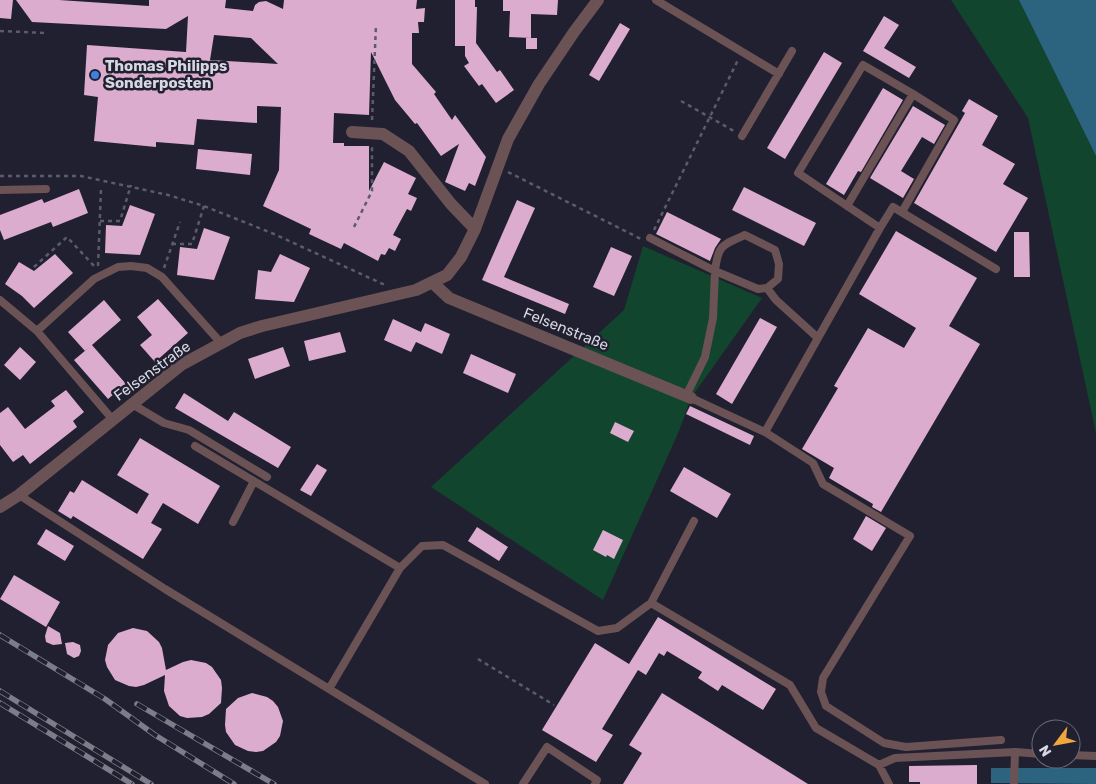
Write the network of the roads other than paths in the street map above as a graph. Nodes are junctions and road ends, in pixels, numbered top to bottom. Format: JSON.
{"nodes":[{"id":1,"x":598,"y":0,"type":"edge"},
{"id":2,"x":656,"y":0,"type":"edge"},
{"id":3,"x":792,"y":51,"type":"dead end"},
{"id":4,"x":779,"y":74,"type":"junction"},
{"id":5,"x":913,"y":94,"type":"junction"},
{"id":6,"x":352,"y":132,"type":"dead end"},
{"id":7,"x":742,"y":136,"type":"road end"},
{"id":8,"x":46,"y":189,"type":"dead end"},
{"id":9,"x":0,"y":190,"type":"edge"},
{"id":10,"x":847,"y":206,"type":"junction"},
{"id":11,"x":902,"y":212,"type":"junction"},
{"id":12,"x":880,"y":228,"type":"junction"},
{"id":13,"x":475,"y":229,"type":"junction"},
{"id":14,"x":650,"y":238,"type":"road end"},
{"id":15,"x":996,"y":269,"type":"dead end"},
{"id":16,"x":715,"y":271,"type":"junction"},
{"id":17,"x":433,"y":283,"type":"junction"},
{"id":18,"x":767,"y":288,"type":"junction"},
{"id":19,"x":0,"y":300,"type":"edge"},
{"id":20,"x":37,"y":331,"type":"junction"},
{"id":21,"x":818,"y":338,"type":"junction"},
{"id":22,"x":221,"y":343,"type":"junction"},
{"id":23,"x":689,"y":397,"type":"junction"},
{"id":24,"x":132,"y":404,"type":"junction"},
{"id":25,"x":113,"y":420,"type":"junction"},
{"id":26,"x":765,"y":432,"type":"junction"},
{"id":27,"x":195,"y":446,"type":"dead end"},
{"id":28,"x":267,"y":477,"type":"dead end"},
{"id":29,"x":254,"y":481,"type":"junction"},
{"id":30,"x":20,"y":494,"type":"junction"},
{"id":31,"x":0,"y":507,"type":"edge"},
{"id":32,"x":694,"y":521,"type":"dead end"},
{"id":33,"x":233,"y":522,"type":"dead end"},
{"id":34,"x":400,"y":568,"type":"junction"},
{"id":35,"x":651,"y":603,"type":"junction"},
{"id":36,"x":329,"y":689,"type":"junction"},
{"id":37,"x":1001,"y":740,"type":"dead end"},
{"id":38,"x":1015,"y":752,"type":"junction"},
{"id":39,"x":1031,"y":753,"type":"edge"},
{"id":40,"x":1081,"y":755,"type":"edge"},
{"id":41,"x":1096,"y":756,"type":"edge"},
{"id":42,"x":879,"y":764,"type":"junction"},
{"id":43,"x":485,"y":784,"type":"edge"},
{"id":44,"x":523,"y":784,"type":"edge"},
{"id":45,"x":595,"y":784,"type":"edge"},
{"id":46,"x":889,"y":784,"type":"edge"},
{"id":47,"x":1014,"y":784,"type":"edge"}],
"edges":[{"from":1,"to":13,"type":"street","name":"Felsenstraße"},
{"from":2,"to":4,"type":"lane"},
{"from":3,"to":4,"type":"lane"},
{"from":4,"to":7,"type":"lane"},
{"from":5,"to":10,"type":"lane"},
{"from":5,"to":10,"type":"lane"},
{"from":5,"to":11,"type":"lane"},
{"from":6,"to":13,"type":"street"},
{"from":8,"to":9,"type":"lane"},
{"from":10,"to":12,"type":"lane"},
{"from":11,"to":12,"type":"lane"},
{"from":11,"to":15,"type":"lane"},
{"from":12,"to":21,"type":"lane"},
{"from":13,"to":17,"type":"street","name":"Felsenstraße"},
{"from":14,"to":16,"type":"lane"},
{"from":16,"to":18,"type":"lane"},
{"from":16,"to":18,"type":"lane"},
{"from":16,"to":23,"type":"lane"},
{"from":17,"to":22,"type":"street","name":"Felsenstraße"},
{"from":17,"to":23,"type":"street","name":"Felsenstraße"},
{"from":18,"to":21,"type":"lane"},
{"from":19,"to":20,"type":"lane"},
{"from":20,"to":22,"type":"lane"},
{"from":20,"to":25,"type":"lane"},
{"from":21,"to":26,"type":"lane"},
{"from":22,"to":24,"type":"street","name":"Felsenstraße"},
{"from":23,"to":26,"type":"lane"},
{"from":24,"to":25,"type":"street","name":"Felsenstraße"},
{"from":24,"to":28,"type":"lane"},
{"from":25,"to":30,"type":"street","name":"Felsenstraße"},
{"from":26,"to":37,"type":"lane"},
{"from":27,"to":29,"type":"lane"},
{"from":29,"to":33,"type":"lane"},
{"from":29,"to":34,"type":"lane"},
{"from":30,"to":31,"type":"street","name":"Felsenstraße"},
{"from":30,"to":36,"type":"lane"},
{"from":32,"to":35,"type":"lane"},
{"from":34,"to":35,"type":"lane"},
{"from":34,"to":36,"type":"lane"},
{"from":35,"to":42,"type":"lane"},
{"from":36,"to":43,"type":"lane"},
{"from":38,"to":39,"type":"lane"},
{"from":38,"to":42,"type":"lane"},
{"from":38,"to":47,"type":"lane"},
{"from":40,"to":41,"type":"lane"},
{"from":42,"to":46,"type":"lane"},
{"from":44,"to":45,"type":"lane"}]}
